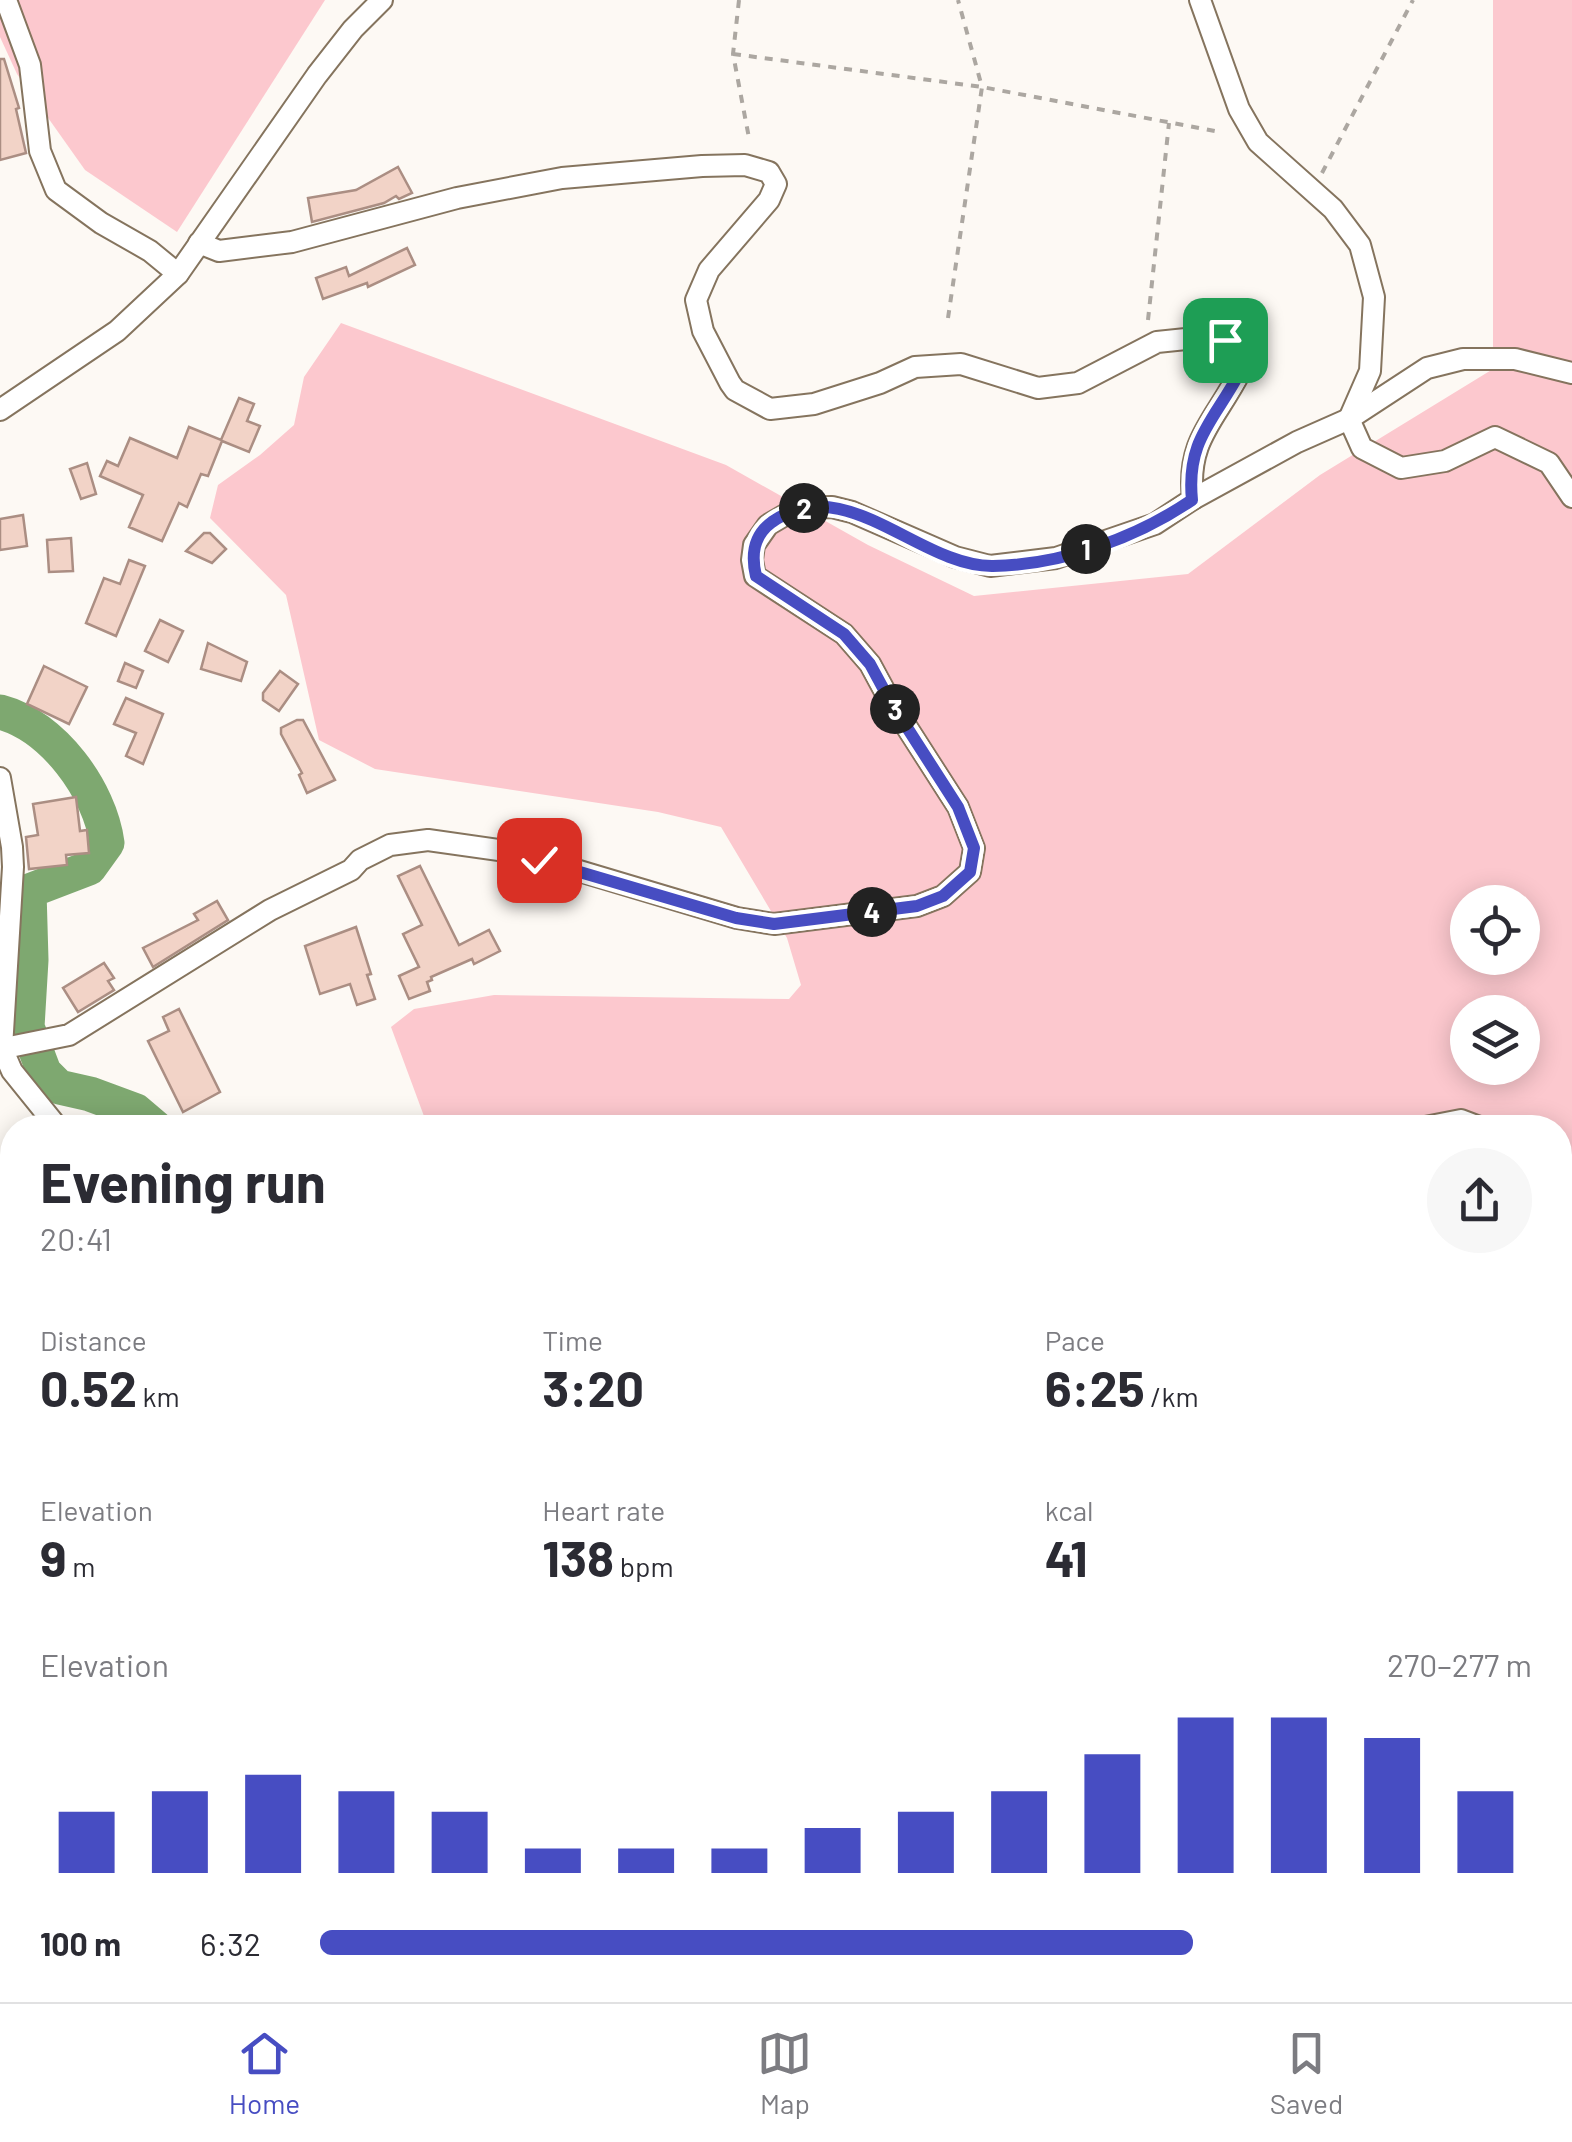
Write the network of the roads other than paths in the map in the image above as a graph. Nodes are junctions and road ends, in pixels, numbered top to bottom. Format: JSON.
{"nodes":[{"id":1,"x":6,"y":0,"type":"edge"},
{"id":2,"x":382,"y":0,"type":"edge"},
{"id":3,"x":1200,"y":0,"type":"edge"},
{"id":4,"x":199,"y":243,"type":"junction"},
{"id":5,"x":178,"y":274,"type":"junction"},
{"id":6,"x":1572,"y":374,"type":"edge"},
{"id":7,"x":0,"y":410,"type":"edge"},
{"id":8,"x":1349,"y":419,"type":"junction"},
{"id":9,"x":1572,"y":498,"type":"edge"},
{"id":10,"x":1192,"y":500,"type":"junction"},
{"id":11,"x":0,"y":778,"type":"edge"},
{"id":12,"x":7,"y":1048,"type":"edge"},
{"id":13,"x":48,"y":1115,"type":"edge"}],
"edges":[{"from":1,"to":5,"type":"street"},
{"from":2,"to":4,"type":"street"},
{"from":3,"to":8,"type":"street"},
{"from":4,"to":5,"type":"street"},
{"from":4,"to":10,"type":"street"},
{"from":5,"to":7,"type":"street"},
{"from":6,"to":8,"type":"street"},
{"from":8,"to":9,"type":"street"},
{"from":8,"to":10,"type":"street"},
{"from":10,"to":12,"type":"street"},
{"from":11,"to":12,"type":"street"},
{"from":12,"to":13,"type":"street"}]}
